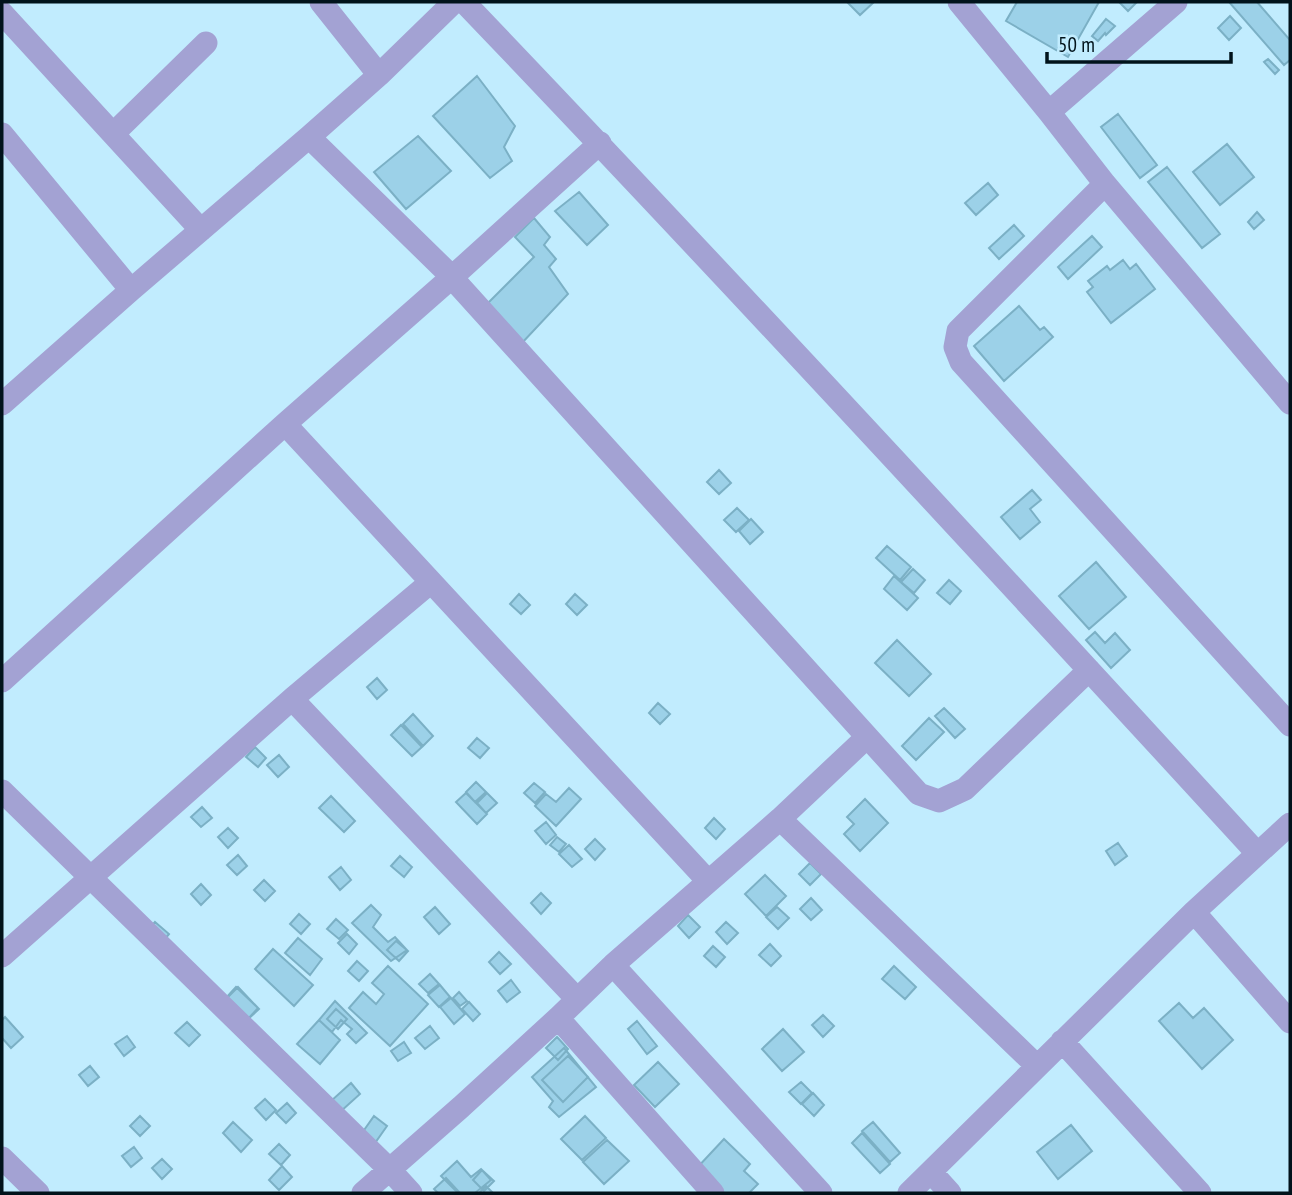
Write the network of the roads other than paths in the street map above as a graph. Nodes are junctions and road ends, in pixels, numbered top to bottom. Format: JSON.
{"nodes":[{"id":1,"x":321,"y":2,"type":"edge"},
{"id":2,"x":454,"y":2,"type":"edge"},
{"id":3,"x":464,"y":2,"type":"edge"},
{"id":4,"x":959,"y":2,"type":"edge"},
{"id":5,"x":1175,"y":2,"type":"edge"},
{"id":6,"x":2,"y":13,"type":"edge"},
{"id":7,"x":206,"y":43,"type":"dead end"},
{"id":8,"x":379,"y":75,"type":"junction"},
{"id":9,"x":1049,"y":112,"type":"junction"},
{"id":10,"x":2,"y":134,"type":"edge"},
{"id":11,"x":113,"y":134,"type":"junction"},
{"id":12,"x":309,"y":137,"type":"junction"},
{"id":13,"x":600,"y":143,"type":"junction"},
{"id":14,"x":1105,"y":184,"type":"junction"},
{"id":15,"x":201,"y":230,"type":"junction"},
{"id":16,"x":451,"y":278,"type":"junction"},
{"id":17,"x":131,"y":290,"type":"junction"},
{"id":18,"x":1290,"y":403,"type":"edge"},
{"id":19,"x":2,"y":404,"type":"edge"},
{"id":20,"x":285,"y":424,"type":"junction"},
{"id":21,"x":431,"y":582,"type":"junction"},
{"id":22,"x":1089,"y":670,"type":"junction"},
{"id":23,"x":2,"y":681,"type":"edge"},
{"id":24,"x":292,"y":699,"type":"junction"},
{"id":25,"x":1290,"y":725,"type":"edge"},
{"id":26,"x":867,"y":737,"type":"junction"},
{"id":27,"x":2,"y":791,"type":"edge"},
{"id":28,"x":780,"y":818,"type":"junction"},
{"id":29,"x":1290,"y":824,"type":"edge"},
{"id":30,"x":1257,"y":853,"type":"junction"},
{"id":31,"x":91,"y":878,"type":"junction"},
{"id":32,"x":708,"y":881,"type":"junction"},
{"id":33,"x":1194,"y":912,"type":"junction"},
{"id":34,"x":2,"y":956,"type":"edge"},
{"id":35,"x":613,"y":965,"type":"junction"},
{"id":36,"x":577,"y":999,"type":"junction"},
{"id":37,"x":558,"y":1018,"type":"junction"},
{"id":38,"x":1290,"y":1022,"type":"edge"},
{"id":39,"x":1062,"y":1041,"type":"junction"},
{"id":40,"x":1037,"y":1066,"type":"junction"},
{"id":41,"x":2,"y":1158,"type":"edge"},
{"id":42,"x":390,"y":1170,"type":"junction"},
{"id":43,"x":932,"y":1172,"type":"junction"},
{"id":44,"x":38,"y":1193,"type":"edge"},
{"id":45,"x":363,"y":1193,"type":"edge"},
{"id":46,"x":411,"y":1193,"type":"edge"},
{"id":47,"x":713,"y":1193,"type":"edge"},
{"id":48,"x":821,"y":1193,"type":"edge"},
{"id":49,"x":909,"y":1193,"type":"edge"},
{"id":50,"x":950,"y":1193,"type":"edge"},
{"id":51,"x":1200,"y":1193,"type":"edge"}],
"edges":[{"from":1,"to":8,"type":"street"},
{"from":2,"to":8,"type":"street"},
{"from":3,"to":13,"type":"street"},
{"from":4,"to":9,"type":"street"},
{"from":5,"to":9,"type":"street"},
{"from":6,"to":11,"type":"street"},
{"from":7,"to":11,"type":"street"},
{"from":8,"to":12,"type":"street"},
{"from":9,"to":14,"type":"street"},
{"from":10,"to":17,"type":"street"},
{"from":11,"to":15,"type":"street"},
{"from":12,"to":15,"type":"street"},
{"from":12,"to":16,"type":"street"},
{"from":13,"to":16,"type":"street"},
{"from":13,"to":22,"type":"street"},
{"from":14,"to":18,"type":"street"},
{"from":14,"to":25,"type":"street"},
{"from":15,"to":17,"type":"street"},
{"from":16,"to":20,"type":"street"},
{"from":16,"to":26,"type":"street"},
{"from":17,"to":19,"type":"street"},
{"from":20,"to":21,"type":"street"},
{"from":20,"to":23,"type":"street"},
{"from":21,"to":24,"type":"street"},
{"from":21,"to":32,"type":"street"},
{"from":22,"to":26,"type":"street"},
{"from":22,"to":30,"type":"street"},
{"from":24,"to":31,"type":"street"},
{"from":24,"to":36,"type":"street"},
{"from":26,"to":28,"type":"street"},
{"from":27,"to":31,"type":"street"},
{"from":28,"to":32,"type":"street"},
{"from":28,"to":40,"type":"street"},
{"from":29,"to":30,"type":"street"},
{"from":30,"to":33,"type":"street"},
{"from":31,"to":34,"type":"street"},
{"from":31,"to":42,"type":"street"},
{"from":32,"to":35,"type":"street"},
{"from":33,"to":38,"type":"street"},
{"from":33,"to":39,"type":"street"},
{"from":35,"to":36,"type":"street"},
{"from":35,"to":48,"type":"street"},
{"from":36,"to":37,"type":"street"},
{"from":37,"to":42,"type":"street"},
{"from":37,"to":47,"type":"street"},
{"from":39,"to":40,"type":"street"},
{"from":39,"to":51,"type":"street"},
{"from":40,"to":43,"type":"street"},
{"from":41,"to":44,"type":"street"},
{"from":42,"to":45,"type":"street"},
{"from":42,"to":46,"type":"street"},
{"from":43,"to":49,"type":"street"},
{"from":43,"to":50,"type":"street"}]}
